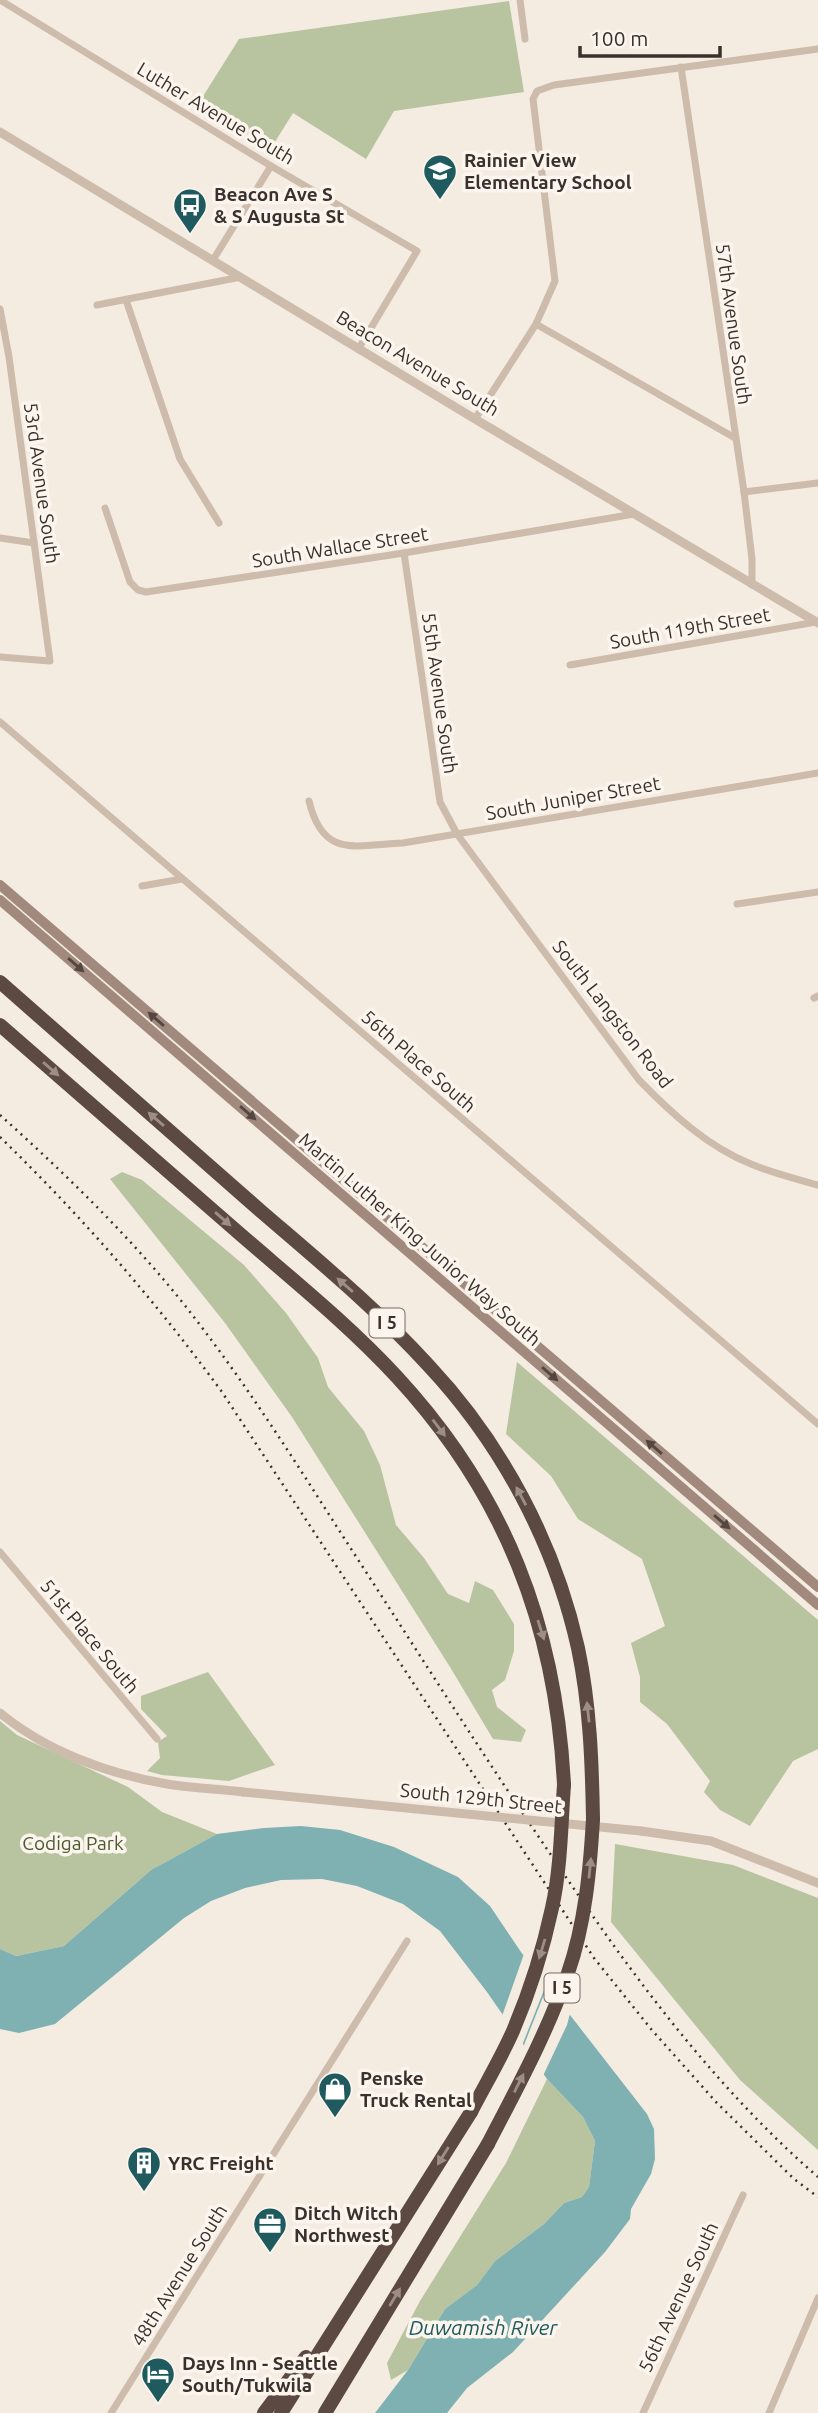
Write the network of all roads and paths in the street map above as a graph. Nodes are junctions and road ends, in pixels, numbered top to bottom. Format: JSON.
{"nodes":[{"id":1,"x":0,"y":0,"type":"edge"},
{"id":2,"x":520,"y":0,"type":"edge"},
{"id":3,"x":525,"y":40,"type":"dead end"},
{"id":4,"x":818,"y":49,"type":"edge"},
{"id":5,"x":681,"y":67,"type":"junction"},
{"id":6,"x":0,"y":132,"type":"edge"},
{"id":7,"x":271,"y":166,"type":"junction"},
{"id":8,"x":213,"y":260,"type":"junction"},
{"id":9,"x":242,"y":277,"type":"junction"},
{"id":10,"x":126,"y":300,"type":"junction"},
{"id":11,"x":97,"y":305,"type":"dead end"},
{"id":12,"x":0,"y":309,"type":"edge"},
{"id":13,"x":536,"y":324,"type":"junction"},
{"id":14,"x":359,"y":348,"type":"junction"},
{"id":15,"x":475,"y":419,"type":"junction"},
{"id":16,"x":735,"y":438,"type":"junction"},
{"id":17,"x":818,"y":483,"type":"edge"},
{"id":18,"x":744,"y":492,"type":"junction"},
{"id":19,"x":105,"y":508,"type":"dead end"},
{"id":20,"x":635,"y":514,"type":"junction"},
{"id":21,"x":219,"y":523,"type":"dead end"},
{"id":22,"x":0,"y":538,"type":"edge"},
{"id":23,"x":34,"y":543,"type":"junction"},
{"id":24,"x":404,"y":553,"type":"junction"},
{"id":25,"x":752,"y":585,"type":"junction"},
{"id":26,"x":817,"y":623,"type":"edge"},
{"id":27,"x":0,"y":657,"type":"edge"},
{"id":28,"x":570,"y":665,"type":"dead end"},
{"id":29,"x":0,"y":722,"type":"edge"},
{"id":30,"x":818,"y":773,"type":"edge"},
{"id":31,"x":309,"y":801,"type":"dead end"},
{"id":32,"x":457,"y":834,"type":"junction"},
{"id":33,"x":182,"y":879,"type":"junction"},
{"id":34,"x":0,"y":885,"type":"edge"},
{"id":35,"x":142,"y":886,"type":"dead end"},
{"id":36,"x":818,"y":892,"type":"edge"},
{"id":37,"x":0,"y":900,"type":"edge"},
{"id":38,"x":737,"y":905,"type":"dead end"},
{"id":39,"x":0,"y":982,"type":"edge"},
{"id":40,"x":0,"y":1024,"type":"edge"},
{"id":41,"x":818,"y":1185,"type":"edge"},
{"id":42,"x":818,"y":1424,"type":"edge"},
{"id":43,"x":0,"y":1552,"type":"edge"},
{"id":44,"x":818,"y":1587,"type":"edge"},
{"id":45,"x":818,"y":1605,"type":"edge"},
{"id":46,"x":0,"y":1713,"type":"edge"},
{"id":47,"x":157,"y":1739,"type":"dead end"},
{"id":48,"x":818,"y":1883,"type":"edge"},
{"id":49,"x":407,"y":1941,"type":"dead end"},
{"id":50,"x":743,"y":2195,"type":"dead end"},
{"id":51,"x":370,"y":2272,"type":"junction"},
{"id":52,"x":818,"y":2298,"type":"edge"},
{"id":53,"x":111,"y":2413,"type":"edge"},
{"id":54,"x":264,"y":2413,"type":"edge"},
{"id":55,"x":281,"y":2413,"type":"edge"},
{"id":56,"x":326,"y":2413,"type":"edge"},
{"id":57,"x":642,"y":2413,"type":"edge"},
{"id":58,"x":769,"y":2413,"type":"edge"}],
"edges":[{"from":1,"to":7,"type":"street","name":"Luther Avenue South"},
{"from":2,"to":3,"type":"street"},
{"from":4,"to":5,"type":"street"},
{"from":5,"to":13,"type":"street"},
{"from":5,"to":16,"type":"street","name":"57th Avenue South"},
{"from":6,"to":8,"type":"street","name":"Beacon Avenue South"},
{"from":7,"to":8,"type":"street"},
{"from":7,"to":14,"type":"street","name":"Luther Avenue South"},
{"from":8,"to":9,"type":"street","name":"Beacon Avenue South"},
{"from":9,"to":10,"type":"street"},
{"from":9,"to":14,"type":"street","name":"Beacon Avenue South"},
{"from":10,"to":11,"type":"street"},
{"from":10,"to":21,"type":"street"},
{"from":12,"to":23,"type":"street","name":"53rd Avenue South"},
{"from":13,"to":15,"type":"street"},
{"from":13,"to":16,"type":"street"},
{"from":14,"to":15,"type":"street","name":"Beacon Avenue South"},
{"from":15,"to":20,"type":"street","name":"Beacon Avenue South"},
{"from":16,"to":18,"type":"street","name":"57th Avenue South"},
{"from":17,"to":18,"type":"street"},
{"from":18,"to":25,"type":"street","name":"57th Avenue South"},
{"from":19,"to":24,"type":"street","name":"South Wallace Street"},
{"from":20,"to":24,"type":"street","name":"South Wallace Street"},
{"from":20,"to":25,"type":"street","name":"Beacon Avenue South"},
{"from":22,"to":23,"type":"street"},
{"from":23,"to":27,"type":"street","name":"53rd Avenue South"},
{"from":24,"to":32,"type":"street","name":"55th Avenue South"},
{"from":25,"to":26,"type":"street","name":"Beacon Avenue South"},
{"from":26,"to":28,"type":"street","name":"South 119th Street"},
{"from":29,"to":33,"type":"street","name":"56th Place South"},
{"from":30,"to":32,"type":"street","name":"South Juniper Street"},
{"from":31,"to":32,"type":"street","name":"South Juniper Street"},
{"from":32,"to":41,"type":"street","name":"South Langston Road"},
{"from":33,"to":35,"type":"street"},
{"from":33,"to":42,"type":"street","name":"56th Place South"},
{"from":44,"to":34,"type":"main road","name":"Martin Luther King Junior Way South","one_way":true},
{"from":36,"to":38,"type":"street"},
{"from":37,"to":45,"type":"main road","name":"Martin Luther King Junior Way South","one_way":true},
{"from":56,"to":39,"type":"highway","number":"I 5","one_way":true,"bridge":true},
{"from":40,"to":51,"type":"highway","number":"I 5","one_way":true,"bridge":true},
{"from":43,"to":47,"type":"street","name":"51st Place South"},
{"from":46,"to":48,"type":"street","name":"South 129th Street","bridge":true},
{"from":49,"to":53,"type":"street","name":"48th Avenue South"},
{"from":50,"to":57,"type":"street","name":"56th Avenue South"},
{"from":51,"to":54,"type":"highway"},
{"from":51,"to":55,"type":"highway","number":"I 5"},
{"from":52,"to":58,"type":"street"}]}
